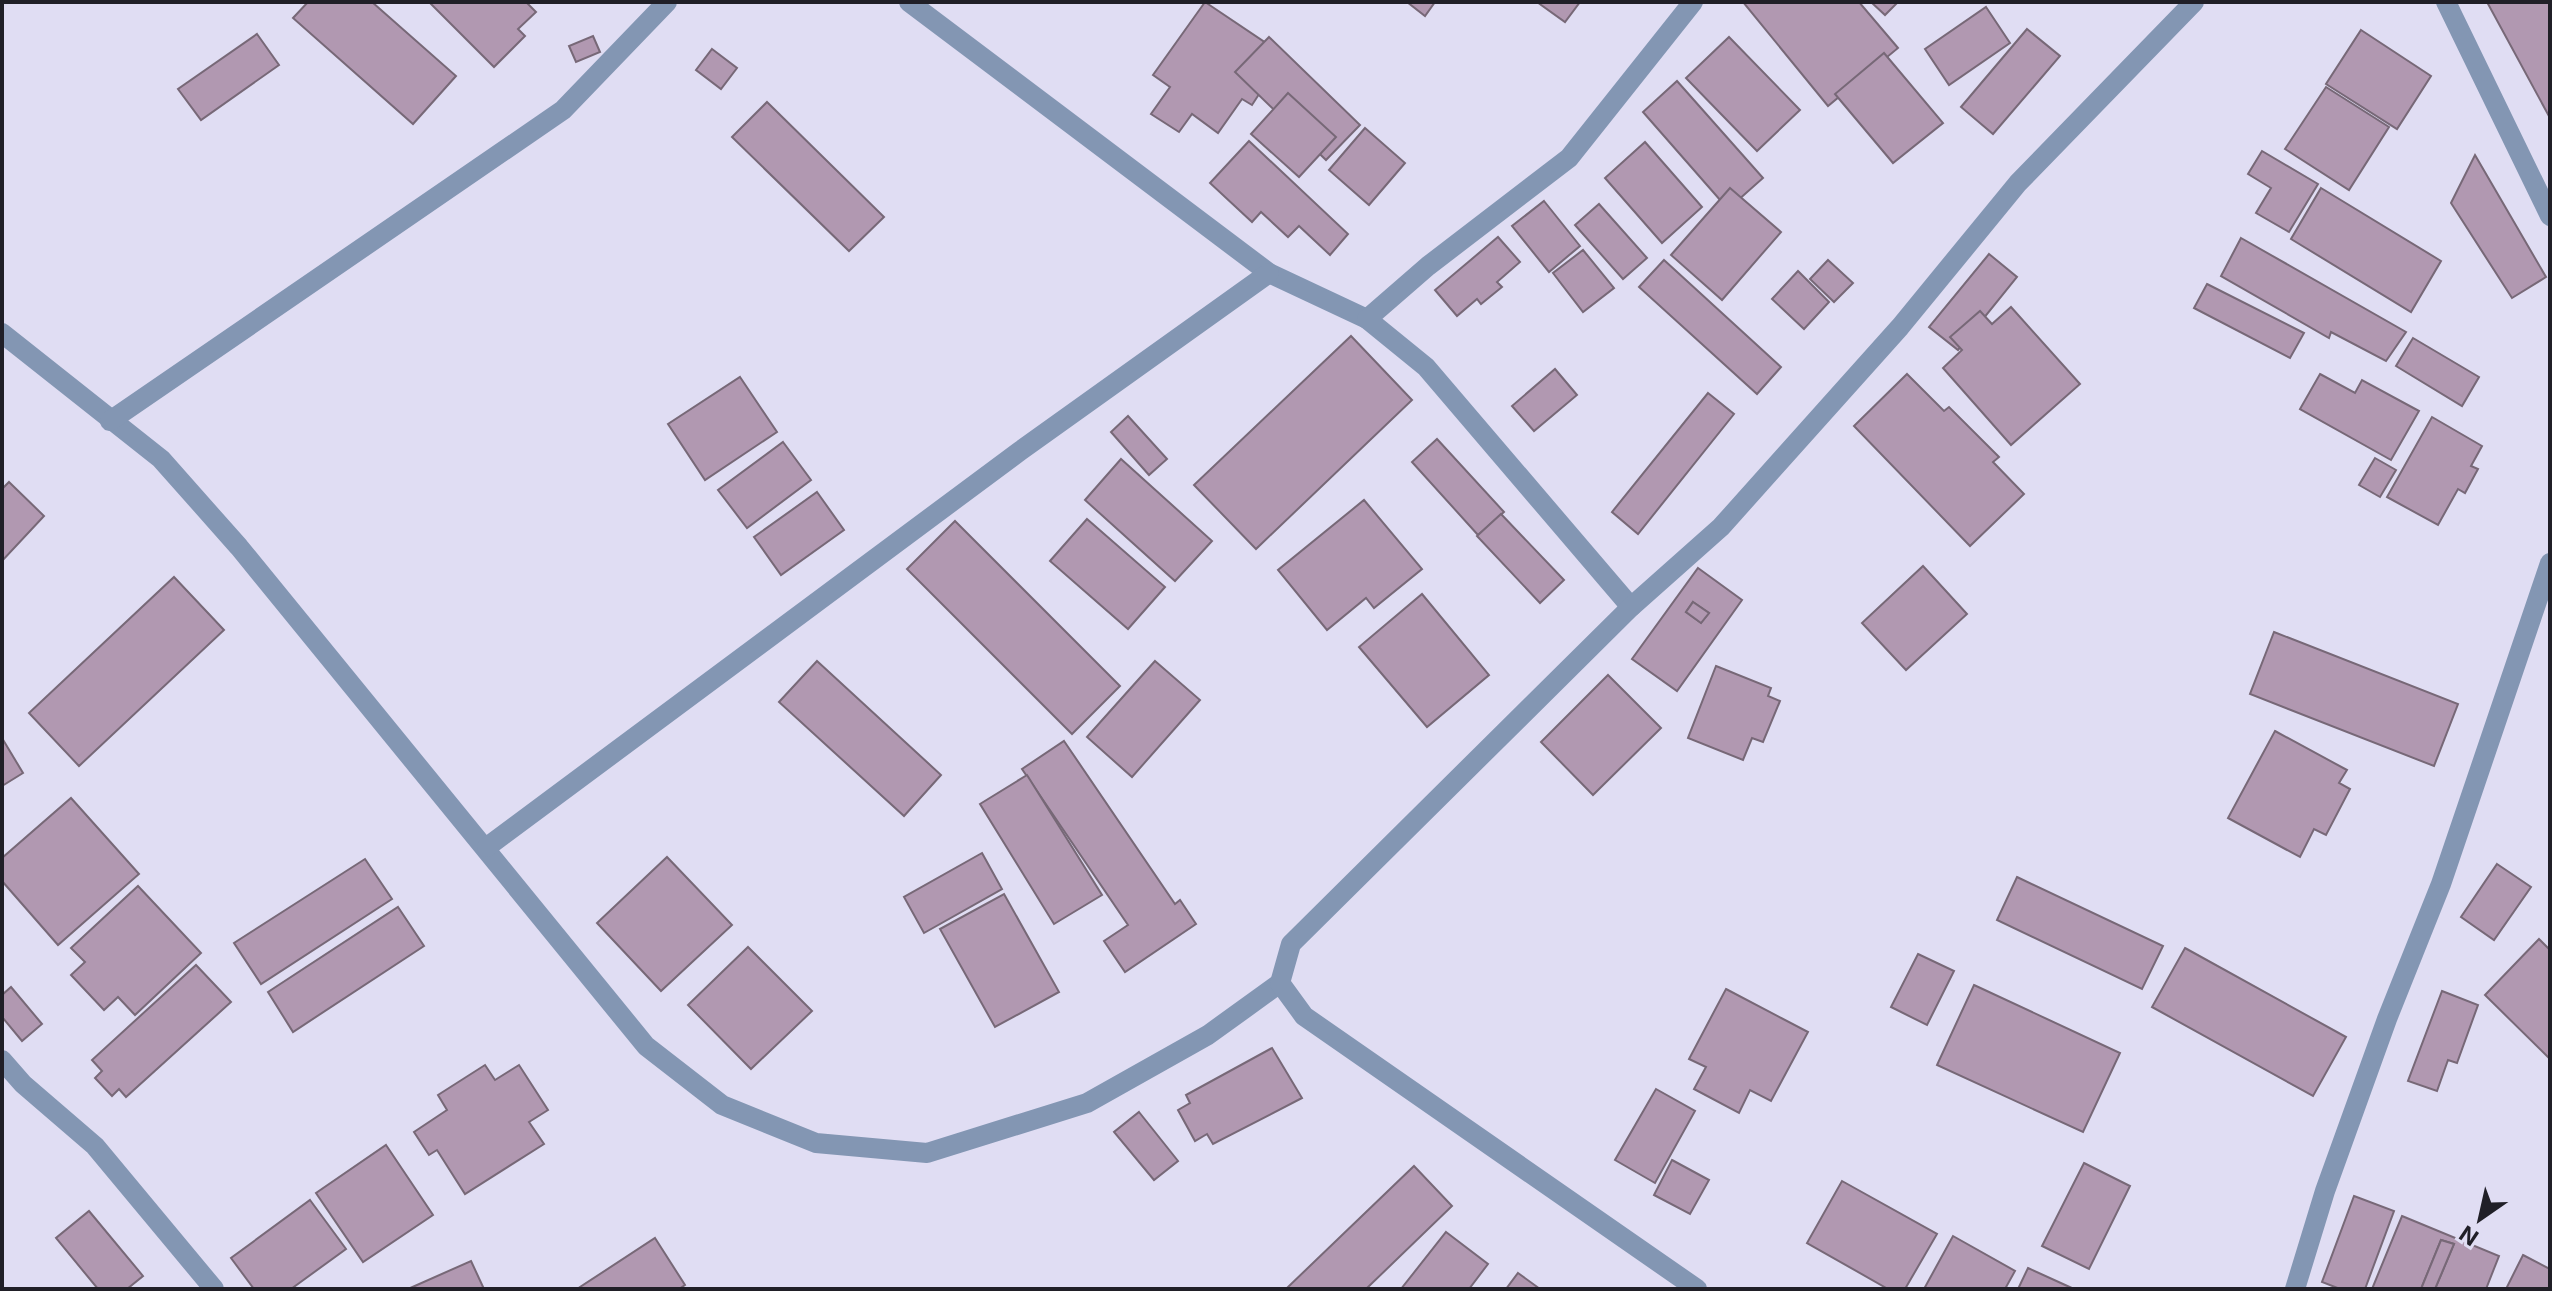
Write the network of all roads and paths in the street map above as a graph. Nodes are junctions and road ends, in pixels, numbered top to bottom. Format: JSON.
{"nodes":[{"id":1,"x":667,"y":2,"type":"edge"},
{"id":2,"x":909,"y":2,"type":"edge"},
{"id":3,"x":1693,"y":2,"type":"edge"},
{"id":4,"x":2194,"y":2,"type":"edge"},
{"id":5,"x":2446,"y":2,"type":"edge"},
{"id":6,"x":2550,"y":216,"type":"edge"},
{"id":7,"x":1269,"y":273,"type":"junction"},
{"id":8,"x":1367,"y":319,"type":"junction"},
{"id":9,"x":2,"y":333,"type":"edge"},
{"id":10,"x":110,"y":421,"type":"junction"},
{"id":11,"x":2550,"y":563,"type":"edge"},
{"id":12,"x":1631,"y":607,"type":"junction"},
{"id":13,"x":487,"y":847,"type":"junction"},
{"id":14,"x":1280,"y":983,"type":"junction"},
{"id":15,"x":2,"y":1060,"type":"edge"},
{"id":16,"x":214,"y":1289,"type":"edge"},
{"id":17,"x":1697,"y":1289,"type":"edge"},
{"id":18,"x":2295,"y":1289,"type":"edge"}],
"edges":[{"from":1,"to":10,"type":"street"},
{"from":2,"to":7,"type":"street"},
{"from":3,"to":8,"type":"street"},
{"from":4,"to":12,"type":"street"},
{"from":5,"to":6,"type":"street"},
{"from":7,"to":8,"type":"street"},
{"from":7,"to":13,"type":"street"},
{"from":8,"to":12,"type":"street"},
{"from":9,"to":10,"type":"street"},
{"from":10,"to":13,"type":"street"},
{"from":11,"to":18,"type":"street"},
{"from":12,"to":14,"type":"street"},
{"from":13,"to":14,"type":"street"},
{"from":14,"to":17,"type":"street"},
{"from":15,"to":16,"type":"street"}]}
